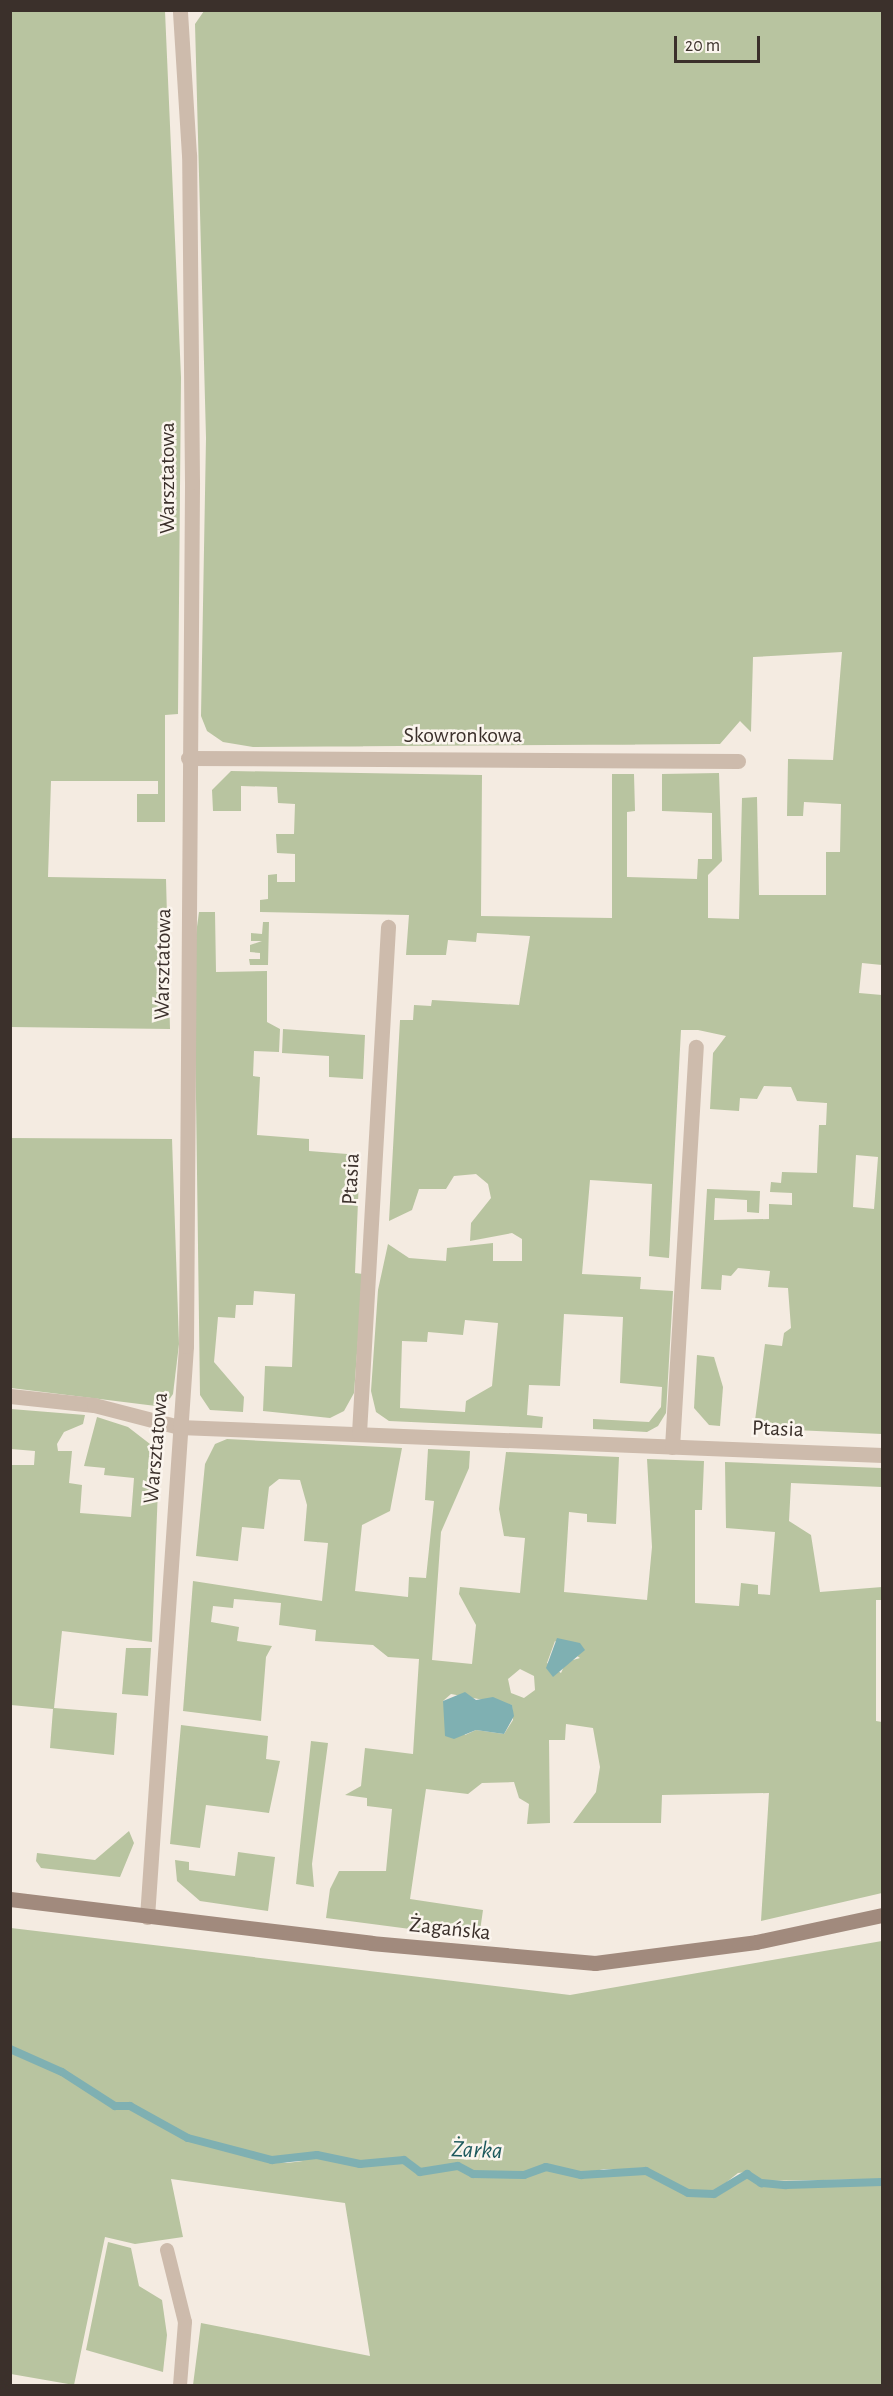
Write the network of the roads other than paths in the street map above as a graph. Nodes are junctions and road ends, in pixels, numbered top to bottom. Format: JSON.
{"nodes":[{"id":1,"x":180,"y":10,"type":"edge"},
{"id":2,"x":188,"y":758,"type":"junction"},
{"id":3,"x":738,"y":761,"type":"dead end"},
{"id":4,"x":388,"y":927,"type":"dead end"},
{"id":5,"x":696,"y":1047,"type":"dead end"},
{"id":6,"x":10,"y":1396,"type":"edge"},
{"id":7,"x":179,"y":1426,"type":"junction"},
{"id":8,"x":359,"y":1433,"type":"junction"},
{"id":9,"x":672,"y":1447,"type":"junction"},
{"id":10,"x":882,"y":1455,"type":"edge"},
{"id":11,"x":10,"y":1899,"type":"edge"},
{"id":12,"x":882,"y":1915,"type":"edge"},
{"id":13,"x":147,"y":1917,"type":"junction"},
{"id":14,"x":167,"y":2250,"type":"dead end"},
{"id":15,"x":180,"y":2385,"type":"edge"}],
"edges":[{"from":1,"to":2,"type":"street","name":"Warsztatowa"},
{"from":2,"to":3,"type":"street","name":"Skowronkowa"},
{"from":2,"to":7,"type":"street","name":"Warsztatowa"},
{"from":4,"to":8,"type":"street","name":"Ptasia"},
{"from":5,"to":9,"type":"street"},
{"from":6,"to":7,"type":"street","name":"Ptasia"},
{"from":7,"to":8,"type":"street","name":"Ptasia"},
{"from":7,"to":13,"type":"street","name":"Warsztatowa"},
{"from":8,"to":9,"type":"street","name":"Ptasia"},
{"from":9,"to":10,"type":"street","name":"Ptasia"},
{"from":11,"to":13,"type":"street","name":"Żagańska"},
{"from":12,"to":13,"type":"street","name":"Żagańska"},
{"from":14,"to":15,"type":"lane"}]}
